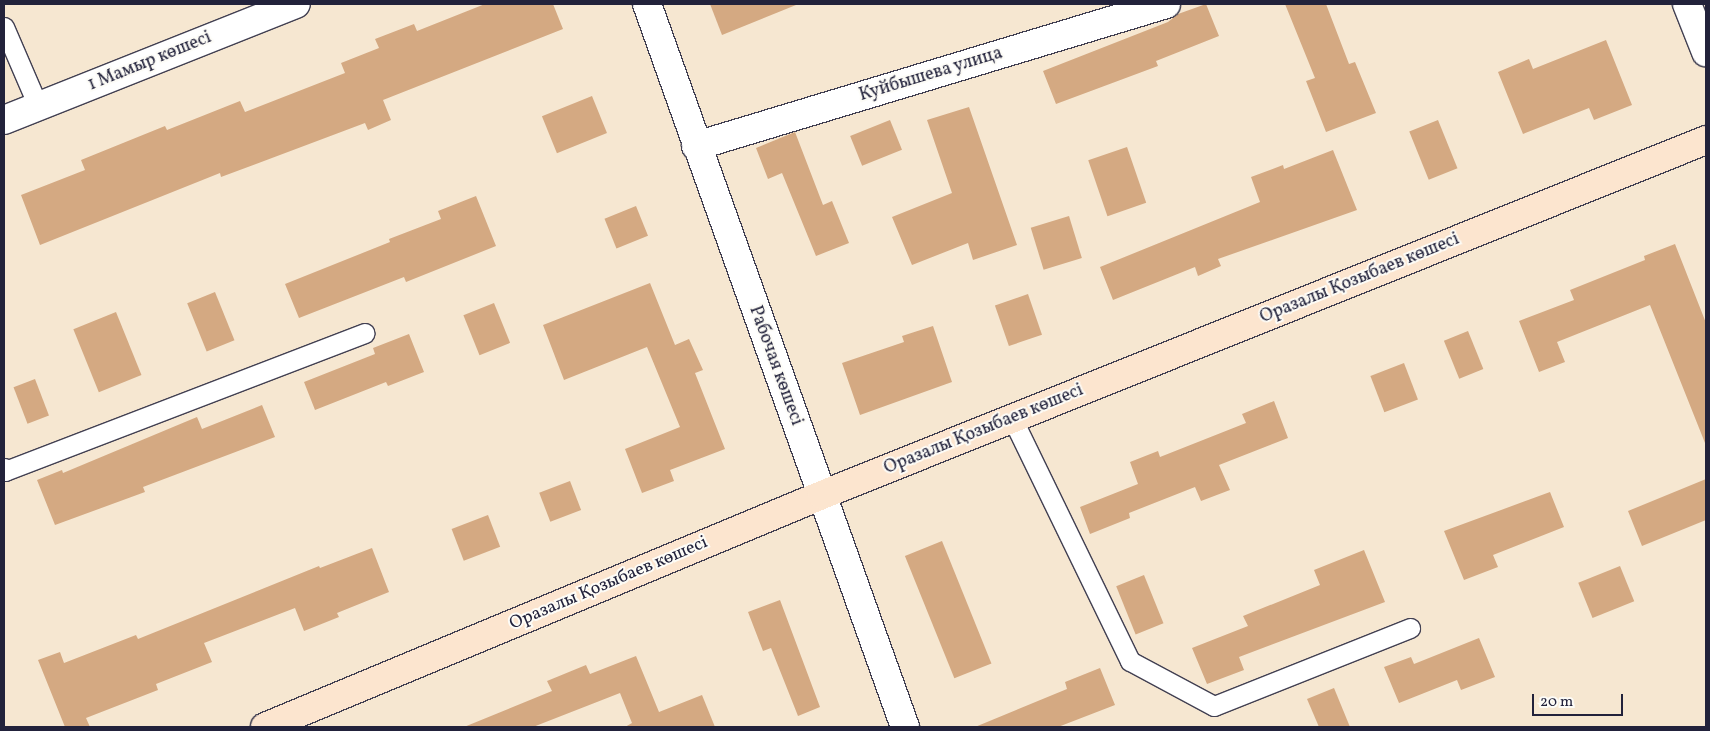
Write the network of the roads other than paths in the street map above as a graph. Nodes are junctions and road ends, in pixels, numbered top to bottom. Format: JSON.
{"nodes":[{"id":1,"x":296,"y":4,"type":"edge"},
{"id":2,"x":647,"y":4,"type":"edge"},
{"id":3,"x":1166,"y":4,"type":"edge"},
{"id":4,"x":1687,"y":4,"type":"edge"},
{"id":5,"x":4,"y":27,"type":"edge"},
{"id":6,"x":1706,"y":52,"type":"edge"},
{"id":7,"x":38,"y":106,"type":"junction"},
{"id":8,"x":4,"y":120,"type":"edge"},
{"id":9,"x":1706,"y":140,"type":"edge"},
{"id":10,"x":696,"y":146,"type":"junction"},
{"id":11,"x":364,"y":333,"type":"dead end"},
{"id":12,"x":1012,"y":418,"type":"junction"},
{"id":13,"x":4,"y":468,"type":"edge"},
{"id":14,"x":822,"y":495,"type":"junction"},
{"id":15,"x":1410,"y":628,"type":"dead end"},
{"id":16,"x":265,"y":727,"type":"edge"},
{"id":17,"x":905,"y":727,"type":"edge"}],
"edges":[{"from":1,"to":7,"type":"street","name":"1 Мамыр көшесі"},
{"from":2,"to":10,"type":"street","name":"Рабочая көшесі"},
{"from":3,"to":10,"type":"street","name":"Куйбышева улица"},
{"from":4,"to":6,"type":"street"},
{"from":5,"to":7,"type":"lane"},
{"from":7,"to":8,"type":"street","name":"1 Мамыр көшесі"},
{"from":9,"to":12,"type":"street","name":"Оразалы Қозыбаев көшесі"},
{"from":10,"to":14,"type":"street","name":"Рабочая көшесі"},
{"from":11,"to":13,"type":"lane"},
{"from":12,"to":14,"type":"street","name":"Оразалы Қозыбаев көшесі"},
{"from":12,"to":15,"type":"lane"},
{"from":14,"to":16,"type":"street","name":"Оразалы Қозыбаев көшесі"},
{"from":14,"to":17,"type":"street","name":"Рабочая көшесі"}]}
